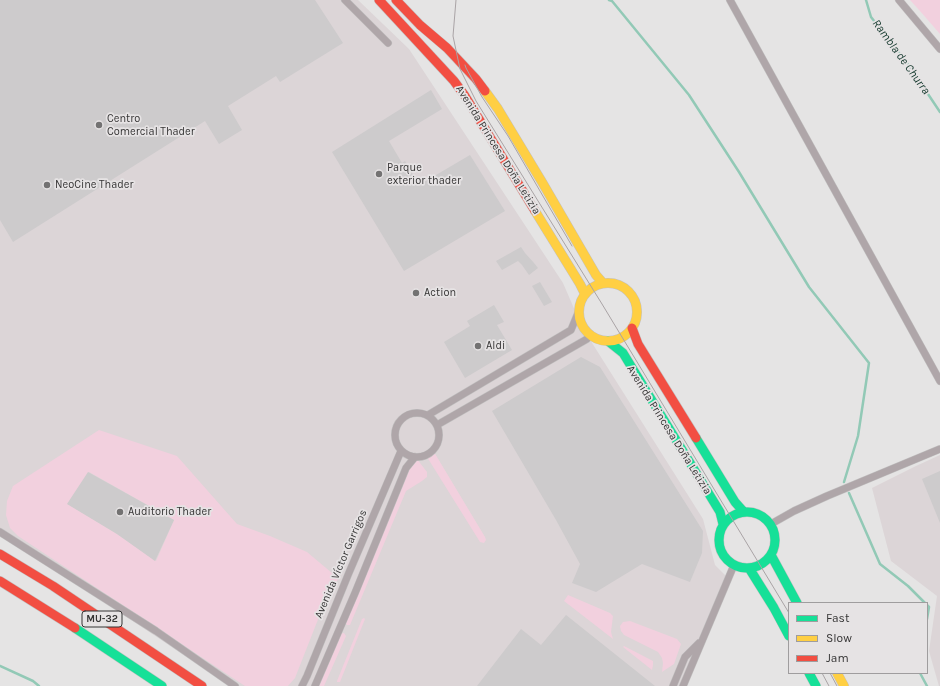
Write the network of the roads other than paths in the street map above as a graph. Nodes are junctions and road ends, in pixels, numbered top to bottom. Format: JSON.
{"nodes":[{"id":1,"x":345,"y":0,"type":"edge"},
{"id":2,"x":379,"y":0,"type":"edge"},
{"id":3,"x":396,"y":0,"type":"edge"},
{"id":4,"x":730,"y":0,"type":"edge"},
{"id":5,"x":899,"y":0,"type":"edge"},
{"id":6,"x":388,"y":43,"type":"dead end"},
{"id":7,"x":940,"y":49,"type":"edge"},
{"id":8,"x":603,"y":283,"type":"junction"},
{"id":9,"x":585,"y":294,"type":"junction"},
{"id":10,"x":578,"y":313,"type":"junction"},
{"id":11,"x":632,"y":328,"type":"junction"},
{"id":12,"x":589,"y":335,"type":"junction"},
{"id":13,"x":608,"y":341,"type":"junction"},
{"id":14,"x":940,"y":381,"type":"edge"},
{"id":15,"x":428,"y":415,"type":"junction"},
{"id":16,"x":437,"y":425,"type":"junction"},
{"id":17,"x":940,"y":449,"type":"edge"},
{"id":18,"x":401,"y":451,"type":"junction"},
{"id":19,"x":415,"y":457,"type":"junction"},
{"id":20,"x":743,"y":511,"type":"junction"},
{"id":21,"x":723,"y":524,"type":"junction"},
{"id":22,"x":771,"y":524,"type":"junction"},
{"id":23,"x":0,"y":532,"type":"edge"},
{"id":24,"x":0,"y":545,"type":"edge"},
{"id":25,"x":0,"y":554,"type":"edge"},
{"id":26,"x":771,"y":556,"type":"junction"},
{"id":27,"x":734,"y":565,"type":"junction"},
{"id":28,"x":749,"y":568,"type":"junction"},
{"id":29,"x":0,"y":581,"type":"edge"},
{"id":30,"x":0,"y":584,"type":"edge"},
{"id":31,"x":53,"y":586,"type":"junction"},
{"id":32,"x":796,"y":602,"type":"edge"},
{"id":33,"x":75,"y":628,"type":"junction"},
{"id":34,"x":788,"y":634,"type":"edge"},
{"id":35,"x":702,"y":640,"type":"junction"},
{"id":36,"x":810,"y":674,"type":"edge"},
{"id":37,"x":838,"y":674,"type":"edge"},
{"id":38,"x":162,"y":686,"type":"edge"},
{"id":39,"x":202,"y":686,"type":"edge"},
{"id":40,"x":235,"y":686,"type":"edge"},
{"id":41,"x":302,"y":686,"type":"edge"},
{"id":42,"x":315,"y":686,"type":"edge"},
{"id":43,"x":673,"y":686,"type":"edge"},
{"id":44,"x":683,"y":686,"type":"edge"},
{"id":45,"x":816,"y":686,"type":"edge"},
{"id":46,"x":844,"y":686,"type":"edge"}],
"edges":[{"from":1,"to":6,"type":"street"},
{"from":2,"to":9,"type":"main road","name":"Avenida Princesa Doña Letizia"},
{"from":3,"to":8,"type":"main road","name":"Avenida Princesa Doña Letizia"},
{"from":4,"to":14,"type":"street"},
{"from":5,"to":7,"type":"street"},
{"from":8,"to":9,"type":"main road"},
{"from":8,"to":11,"type":"main road"},
{"from":9,"to":10,"type":"main road"},
{"from":10,"to":12,"type":"main road"},
{"from":10,"to":15,"type":"street"},
{"from":11,"to":13,"type":"main road"},
{"from":11,"to":20,"type":"main road","name":"Avenida Princesa Doña Letizia"},
{"from":12,"to":13,"type":"main road"},
{"from":12,"to":16,"type":"street"},
{"from":13,"to":21,"type":"main road","name":"Avenida Princesa Doña Letizia"},
{"from":15,"to":16,"type":"street"},
{"from":15,"to":18,"type":"street"},
{"from":16,"to":19,"type":"street"},
{"from":17,"to":22,"type":"street"},
{"from":18,"to":19,"type":"street"},
{"from":18,"to":41,"type":"street","name":"Avenida Víctor Garrigos"},
{"from":19,"to":42,"type":"street","name":"Avenida Víctor Garrigos"},
{"from":20,"to":21,"type":"main road"},
{"from":20,"to":22,"type":"main road"},
{"from":21,"to":27,"type":"main road"},
{"from":22,"to":26,"type":"main road"},
{"from":23,"to":40,"type":"street"},
{"from":24,"to":31,"type":"main road"},
{"from":25,"to":31,"type":"main road","number":"MU-32"},
{"from":26,"to":28,"type":"main road"},
{"from":26,"to":32,"type":"main road"},
{"from":27,"to":28,"type":"main road"},
{"from":27,"to":35,"type":"street"},
{"from":28,"to":34,"type":"main road"},
{"from":29,"to":33,"type":"main road","number":"MU-32"},
{"from":30,"to":33,"type":"main road"},
{"from":31,"to":39,"type":"main road","number":"MU-32"},
{"from":33,"to":38,"type":"main road"},
{"from":35,"to":43,"type":"street"},
{"from":35,"to":44,"type":"street"},
{"from":36,"to":45,"type":"main road"},
{"from":37,"to":46,"type":"main road"}]}
